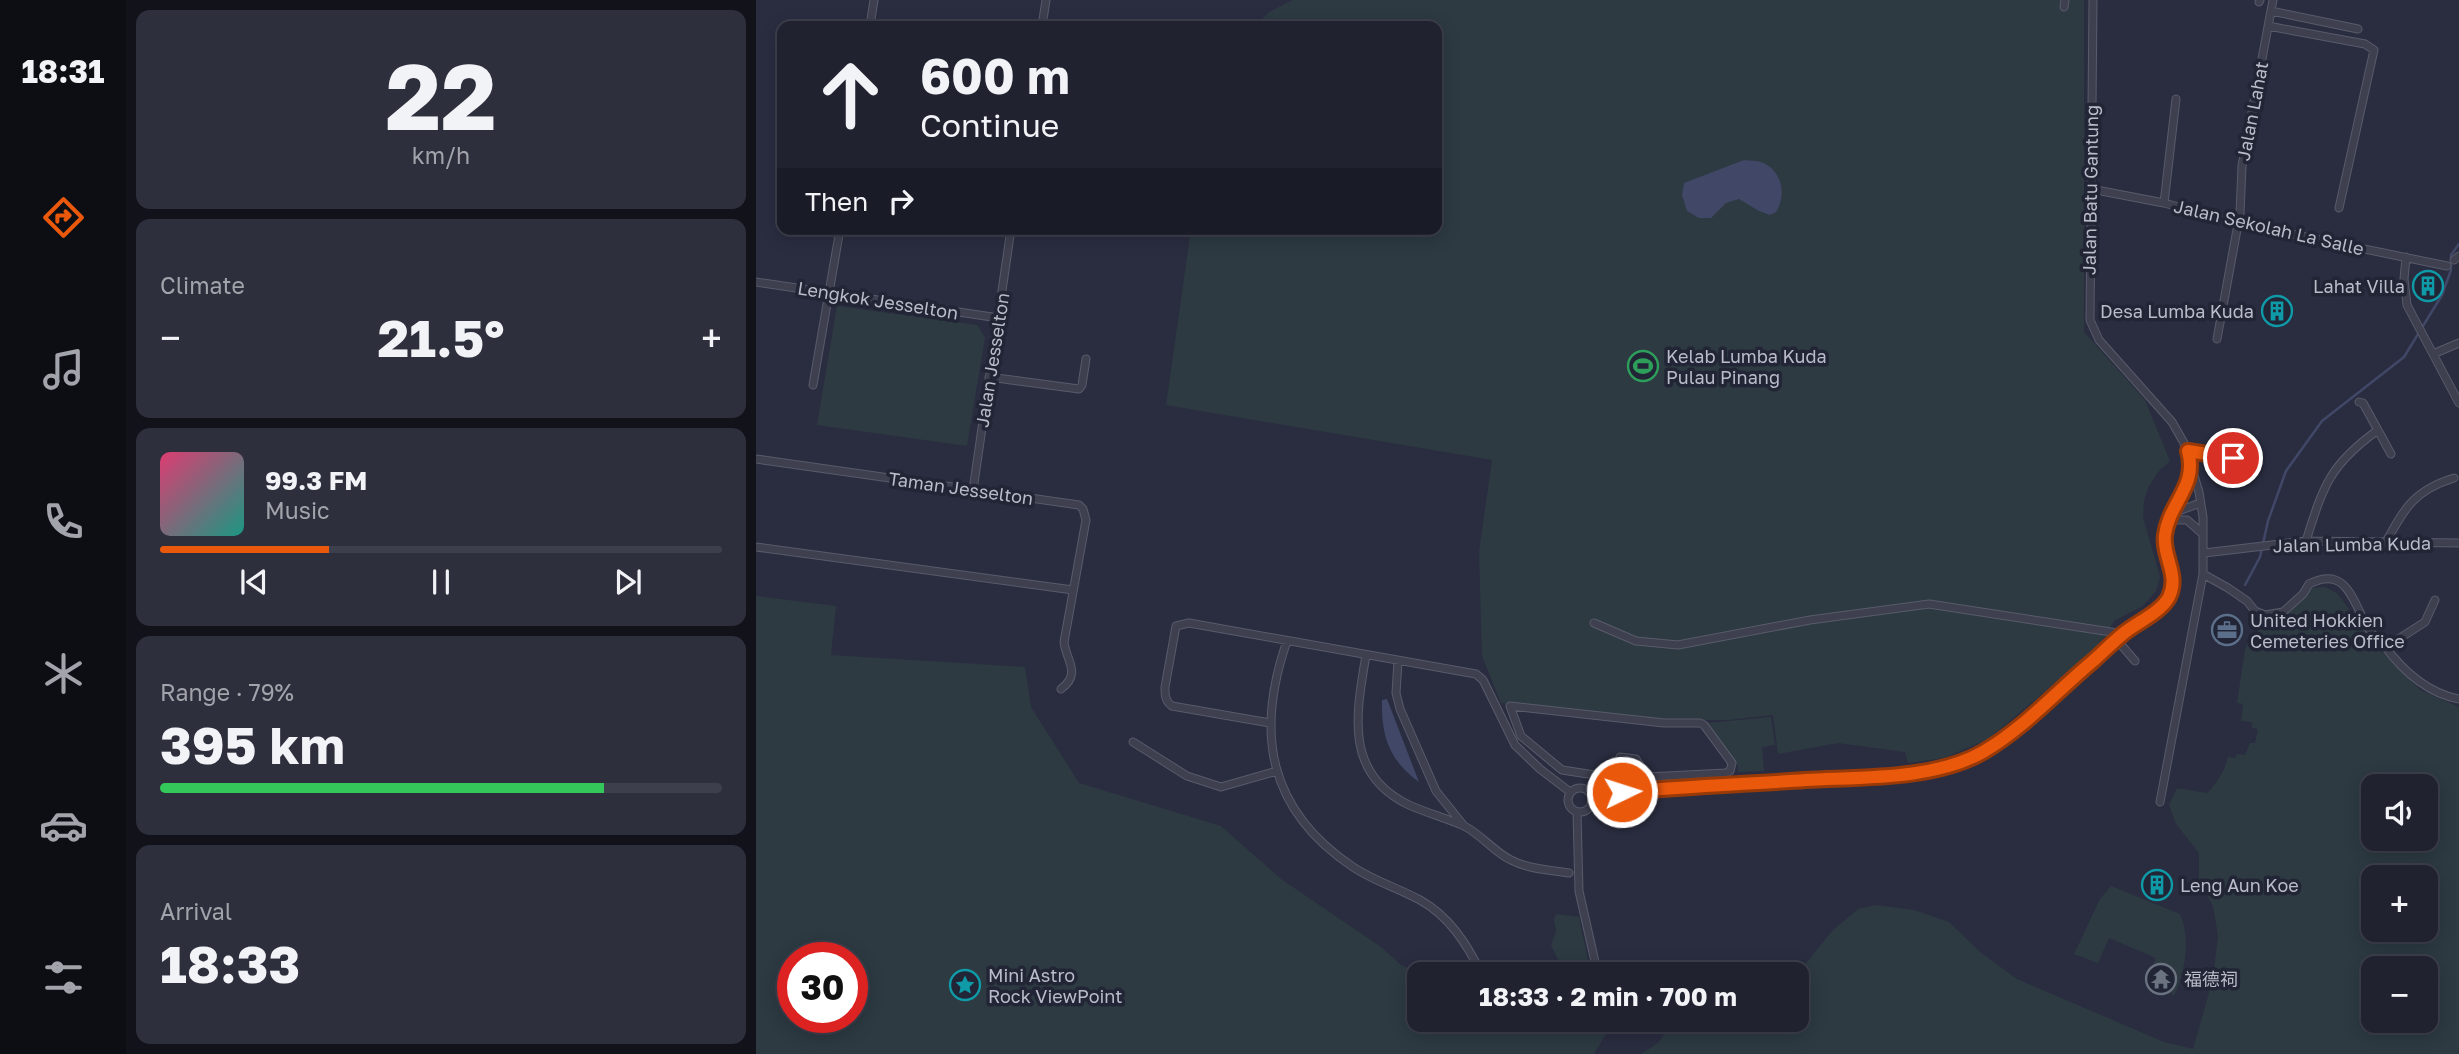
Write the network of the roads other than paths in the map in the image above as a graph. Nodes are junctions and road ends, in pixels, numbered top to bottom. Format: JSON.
{"nodes":[{"id":1,"x":874,"y":0,"type":"edge"},
{"id":2,"x":1046,"y":0,"type":"edge"},
{"id":3,"x":2093,"y":0,"type":"edge"},
{"id":4,"x":2273,"y":0,"type":"edge"},
{"id":5,"x":2272,"y":11,"type":"junction"},
{"id":6,"x":871,"y":21,"type":"edge"},
{"id":7,"x":1043,"y":21,"type":"edge"},
{"id":8,"x":2268,"y":26,"type":"junction"},
{"id":9,"x":2357,"y":29,"type":"dead end"},
{"id":10,"x":2176,"y":99,"type":"dead end"},
{"id":11,"x":2091,"y":189,"type":"junction"},
{"id":12,"x":2164,"y":203,"type":"junction"},
{"id":13,"x":2339,"y":208,"type":"dead end"},
{"id":14,"x":2238,"y":223,"type":"junction"},
{"id":15,"x":839,"y":235,"type":"edge"},
{"id":16,"x":1010,"y":235,"type":"edge"},
{"id":17,"x":2406,"y":257,"type":"junction"},
{"id":18,"x":2453,"y":261,"type":"edge"},
{"id":19,"x":756,"y":282,"type":"edge"},
{"id":20,"x":829,"y":293,"type":"junction"},
{"id":21,"x":999,"y":318,"type":"junction"},
{"id":22,"x":2217,"y":339,"type":"dead end"},
{"id":23,"x":2459,"y":343,"type":"edge"},
{"id":24,"x":2433,"y":354,"type":"junction"},
{"id":25,"x":1086,"y":359,"type":"dead end"},
{"id":26,"x":989,"y":377,"type":"junction"},
{"id":27,"x":813,"y":385,"type":"dead end"},
{"id":28,"x":2359,"y":402,"type":"dead end"},
{"id":29,"x":2459,"y":403,"type":"edge"},
{"id":30,"x":2378,"y":430,"type":"junction"},
{"id":31,"x":2188,"y":451,"type":"junction"},
{"id":32,"x":2391,"y":454,"type":"dead end"},
{"id":33,"x":756,"y":459,"type":"edge"},
{"id":34,"x":2192,"y":465,"type":"junction"},
{"id":35,"x":2244,"y":470,"type":"dead end"},
{"id":36,"x":2454,"y":478,"type":"dead end"},
{"id":37,"x":973,"y":490,"type":"junction"},
{"id":38,"x":2200,"y":503,"type":"junction"},
{"id":39,"x":2170,"y":518,"type":"junction"},
{"id":40,"x":2203,"y":535,"type":"junction"},
{"id":41,"x":2306,"y":541,"type":"junction"},
{"id":42,"x":2386,"y":542,"type":"junction"},
{"id":43,"x":2459,"y":543,"type":"edge"},
{"id":44,"x":756,"y":547,"type":"edge"},
{"id":45,"x":2204,"y":553,"type":"junction"},
{"id":46,"x":2203,"y":574,"type":"junction"},
{"id":47,"x":1073,"y":590,"type":"junction"},
{"id":48,"x":2435,"y":600,"type":"dead end"},
{"id":49,"x":1594,"y":623,"type":"dead end"},
{"id":50,"x":2124,"y":634,"type":"junction"},
{"id":51,"x":1287,"y":640,"type":"junction"},
{"id":52,"x":2117,"y":640,"type":"junction"},
{"id":53,"x":2383,"y":643,"type":"junction"},
{"id":54,"x":1366,"y":655,"type":"junction"},
{"id":55,"x":1398,"y":661,"type":"junction"},
{"id":56,"x":2135,"y":661,"type":"dead end"},
{"id":57,"x":1060,"y":689,"type":"dead end"},
{"id":58,"x":2459,"y":699,"type":"edge"},
{"id":59,"x":1270,"y":723,"type":"junction"},
{"id":60,"x":1133,"y":742,"type":"dead end"},
{"id":61,"x":1277,"y":771,"type":"junction"},
{"id":62,"x":1647,"y":777,"type":"junction"},
{"id":63,"x":1621,"y":779,"type":"junction"},
{"id":64,"x":1656,"y":789,"type":"junction"},
{"id":65,"x":1570,"y":792,"type":"junction"},
{"id":66,"x":1622,"y":792,"type":"junction"},
{"id":67,"x":1592,"y":798,"type":"junction"},
{"id":68,"x":2160,"y":802,"type":"dead end"},
{"id":69,"x":1577,"y":812,"type":"junction"},
{"id":70,"x":1464,"y":826,"type":"junction"},
{"id":71,"x":1569,"y":873,"type":"dead end"},
{"id":72,"x":1476,"y":962,"type":"edge"},
{"id":73,"x":1595,"y":962,"type":"edge"}],
"edges":[{"from":1,"to":6,"type":"street"},
{"from":2,"to":7,"type":"street"},
{"from":3,"to":11,"type":"street","name":"Jalan Batu Gantung"},
{"from":4,"to":5,"type":"street","name":"Jalan Lahat"},
{"from":5,"to":8,"type":"street","name":"Jalan Lahat"},
{"from":5,"to":9,"type":"street"},
{"from":8,"to":13,"type":"street"},
{"from":8,"to":14,"type":"street","name":"Jalan Lahat"},
{"from":10,"to":12,"type":"street"},
{"from":11,"to":12,"type":"street","name":"Jalan Sekolah La Salle"},
{"from":11,"to":31,"type":"street","name":"Jalan Batu Gantung"},
{"from":12,"to":14,"type":"street","name":"Jalan Sekolah La Salle"},
{"from":14,"to":17,"type":"street","name":"Jalan Sekolah La Salle"},
{"from":14,"to":22,"type":"street","name":"Jalan Lahat"},
{"from":15,"to":20,"type":"street"},
{"from":16,"to":21,"type":"street","name":"Jalan Jesselton"},
{"from":17,"to":18,"type":"street","name":"Jalan Sekolah La Salle"},
{"from":17,"to":24,"type":"street"},
{"from":19,"to":20,"type":"street","name":"Lengkok Jesselton"},
{"from":20,"to":21,"type":"street","name":"Lengkok Jesselton"},
{"from":20,"to":27,"type":"street"},
{"from":21,"to":26,"type":"street","name":"Jalan Jesselton"},
{"from":23,"to":24,"type":"street"},
{"from":24,"to":29,"type":"street"},
{"from":25,"to":26,"type":"street"},
{"from":26,"to":37,"type":"street","name":"Jalan Jesselton"},
{"from":28,"to":30,"type":"street"},
{"from":30,"to":32,"type":"street"},
{"from":30,"to":41,"type":"street"},
{"from":31,"to":34,"type":"street","name":"Jalan Batu Gantung"},
{"from":31,"to":35,"type":"street"},
{"from":33,"to":37,"type":"street","name":"Taman Jesselton"},
{"from":34,"to":38,"type":"street","name":"Jalan Batu Gantung"},
{"from":34,"to":39,"type":"street"},
{"from":36,"to":42,"type":"street"},
{"from":37,"to":47,"type":"street","name":"Taman Jesselton"},
{"from":38,"to":39,"type":"street"},
{"from":38,"to":40,"type":"street","name":"Jalan Batu Gantung"},
{"from":39,"to":40,"type":"street"},
{"from":39,"to":50,"type":"street"},
{"from":40,"to":45,"type":"street","name":"Jalan Batu Gantung"},
{"from":41,"to":42,"type":"street","name":"Jalan Lumba Kuda"},
{"from":41,"to":45,"type":"street","name":"Jalan Lumba Kuda"},
{"from":42,"to":43,"type":"street","name":"Jalan Lumba Kuda"},
{"from":44,"to":47,"type":"street"},
{"from":45,"to":46,"type":"street","name":"Jalan Batu Gantung"},
{"from":46,"to":53,"type":"street"},
{"from":46,"to":68,"type":"street","name":"Jalan Batu Gantung"},
{"from":47,"to":57,"type":"street","name":"Taman Jesselton"},
{"from":48,"to":53,"type":"street"},
{"from":49,"to":50,"type":"street"},
{"from":50,"to":52,"type":"street"},
{"from":51,"to":54,"type":"street"},
{"from":51,"to":59,"type":"street"},
{"from":51,"to":59,"type":"street"},
{"from":52,"to":56,"type":"street"},
{"from":52,"to":64,"type":"street"},
{"from":53,"to":58,"type":"street"},
{"from":54,"to":55,"type":"street"},
{"from":54,"to":70,"type":"street"},
{"from":55,"to":65,"type":"street"},
{"from":55,"to":70,"type":"street"},
{"from":59,"to":61,"type":"street"},
{"from":60,"to":61,"type":"street"},
{"from":61,"to":72,"type":"street"},
{"from":62,"to":63,"type":"street"},
{"from":62,"to":63,"type":"street"},
{"from":62,"to":64,"type":"street"},
{"from":63,"to":66,"type":"street"},
{"from":64,"to":66,"type":"street"},
{"from":65,"to":67,"type":"street"},
{"from":65,"to":69,"type":"street"},
{"from":66,"to":67,"type":"street"},
{"from":67,"to":69,"type":"street"},
{"from":69,"to":73,"type":"street"},
{"from":70,"to":71,"type":"street"}]}
